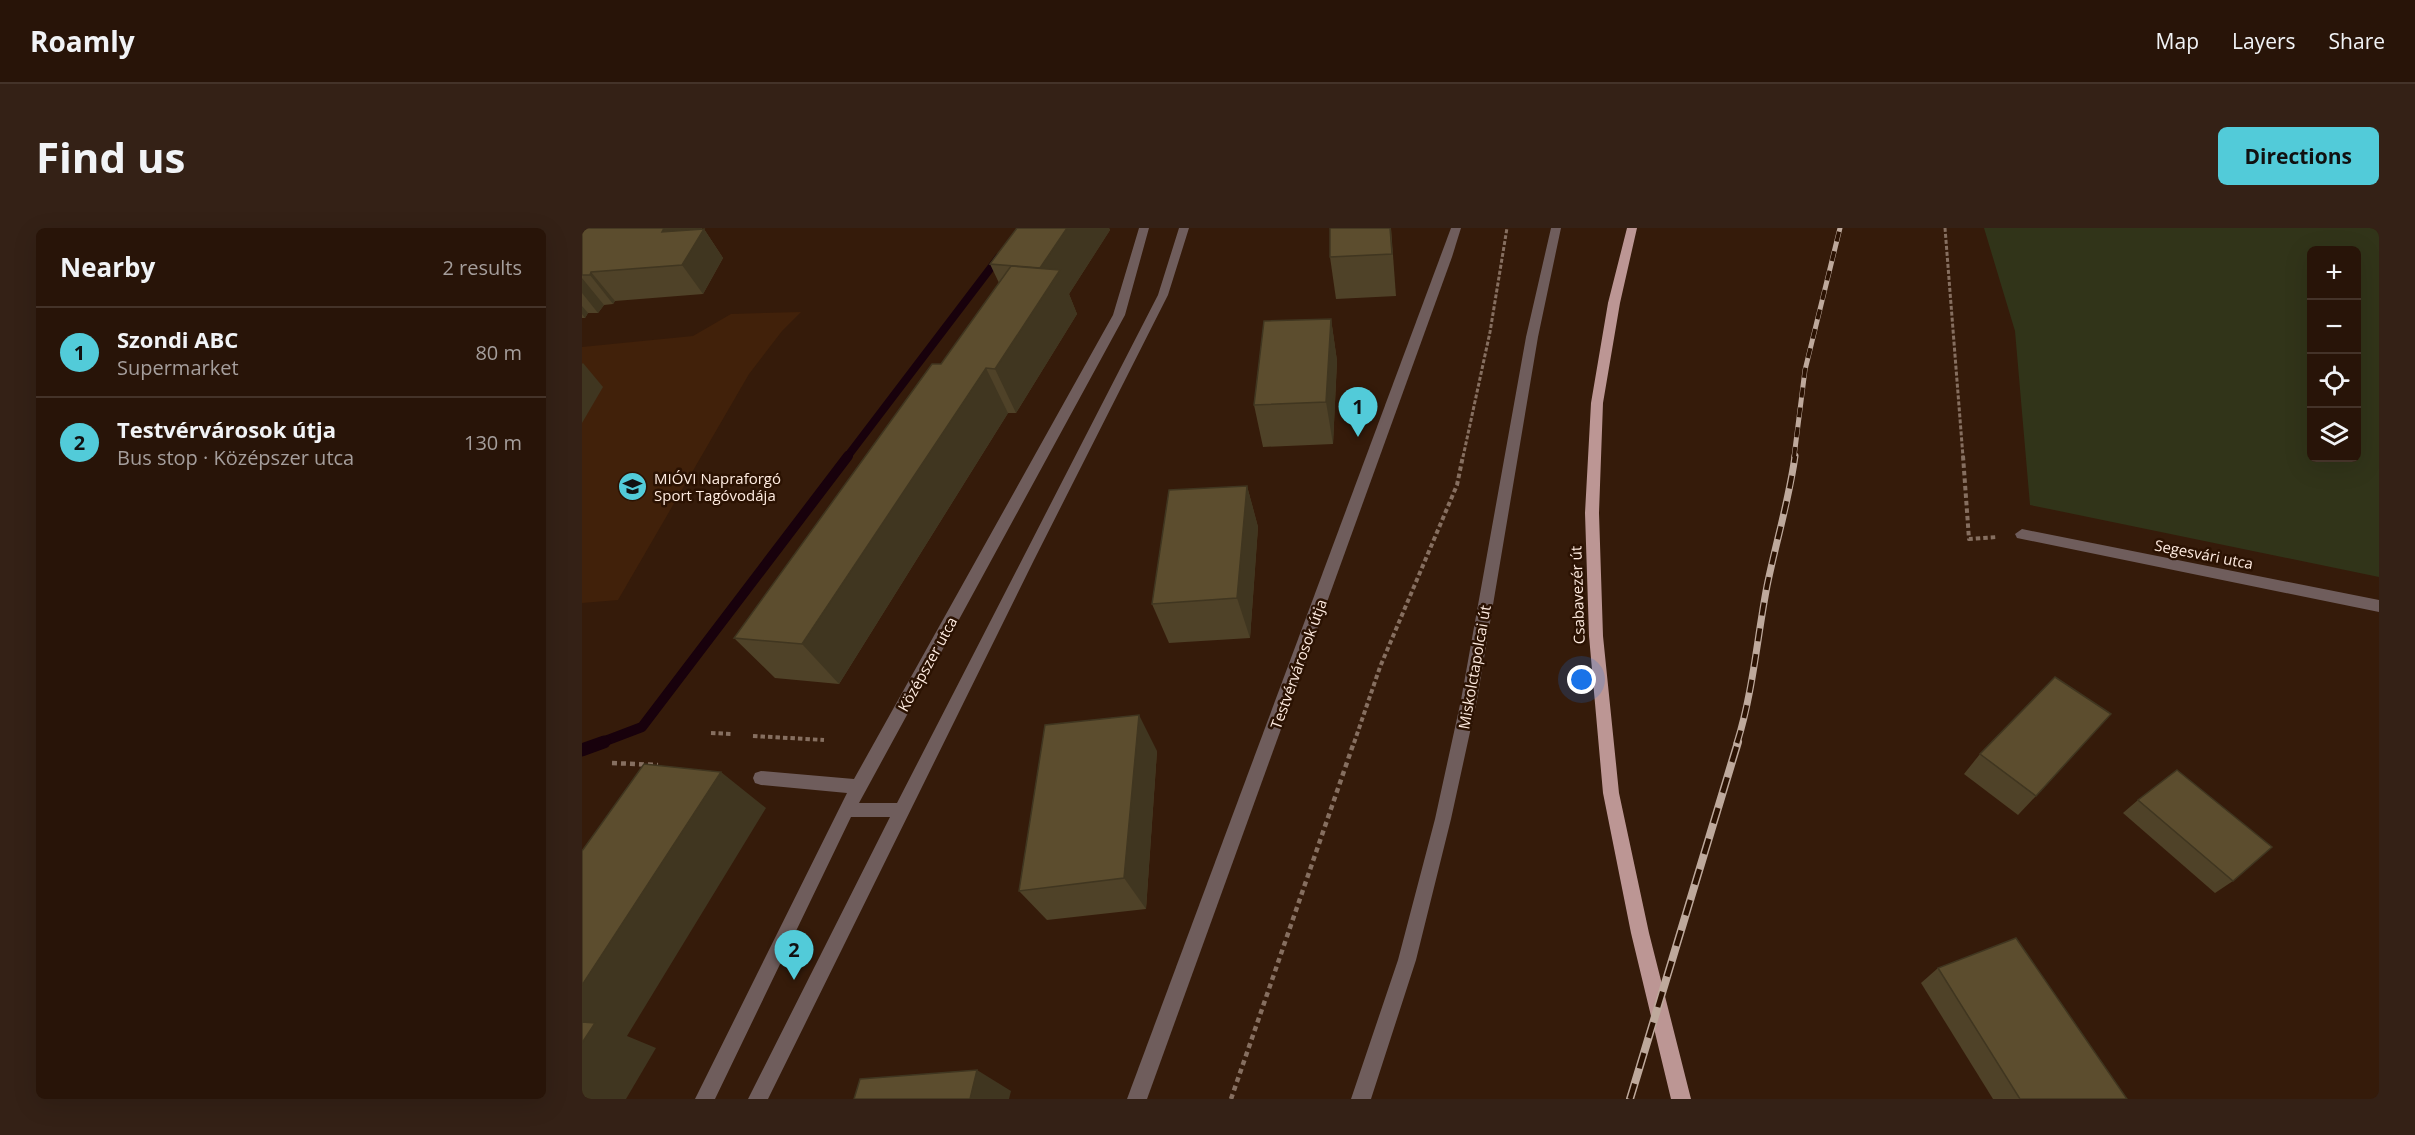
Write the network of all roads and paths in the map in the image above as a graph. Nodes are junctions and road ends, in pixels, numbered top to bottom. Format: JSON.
{"nodes":[{"id":1,"x":1144,"y":228,"type":"edge"},
{"id":2,"x":1184,"y":228,"type":"edge"},
{"id":3,"x":1456,"y":228,"type":"edge"},
{"id":4,"x":1507,"y":228,"type":"edge"},
{"id":5,"x":1556,"y":228,"type":"edge"},
{"id":6,"x":1632,"y":228,"type":"edge"},
{"id":7,"x":1945,"y":228,"type":"edge"},
{"id":8,"x":2022,"y":534,"type":"joint"},
{"id":9,"x":2379,"y":606,"type":"edge"},
{"id":10,"x":711,"y":733,"type":"dead end"},
{"id":11,"x":732,"y":734,"type":"dead end"},
{"id":12,"x":753,"y":736,"type":"dead end"},
{"id":13,"x":824,"y":740,"type":"dead end"},
{"id":14,"x":612,"y":763,"type":"dead end"},
{"id":15,"x":658,"y":765,"type":"edge"},
{"id":16,"x":761,"y":778,"type":"dead end"},
{"id":17,"x":859,"y":788,"type":"junction"},
{"id":18,"x":846,"y":810,"type":"junction"},
{"id":19,"x":902,"y":810,"type":"junction"},
{"id":20,"x":705,"y":1099,"type":"edge"},
{"id":21,"x":758,"y":1099,"type":"edge"},
{"id":22,"x":1137,"y":1099,"type":"edge"},
{"id":23,"x":1231,"y":1099,"type":"edge"},
{"id":24,"x":1362,"y":1099,"type":"edge"},
{"id":25,"x":1681,"y":1099,"type":"edge"}],
"edges":[{"from":1,"to":17,"type":"street","name":"Középszer utca"},
{"from":2,"to":19,"type":"street"},
{"from":3,"to":22,"type":"street","name":"Testvérvárosok útja"},
{"from":4,"to":23,"type":"path"},
{"from":5,"to":24,"type":"street","name":"Miskolctapolcai út"},
{"from":6,"to":25,"type":"main road","name":"Csabavezér út"},
{"from":7,"to":8,"type":"path"},
{"from":8,"to":9,"type":"street","name":"Segesvári utca"},
{"from":10,"to":11,"type":"path"},
{"from":12,"to":13,"type":"path"},
{"from":14,"to":15,"type":"path"},
{"from":16,"to":17,"type":"street"},
{"from":17,"to":18,"type":"street","name":"Középszer utca"},
{"from":18,"to":19,"type":"street"},
{"from":18,"to":20,"type":"street","name":"Középszer utca"},
{"from":19,"to":21,"type":"street"}]}
